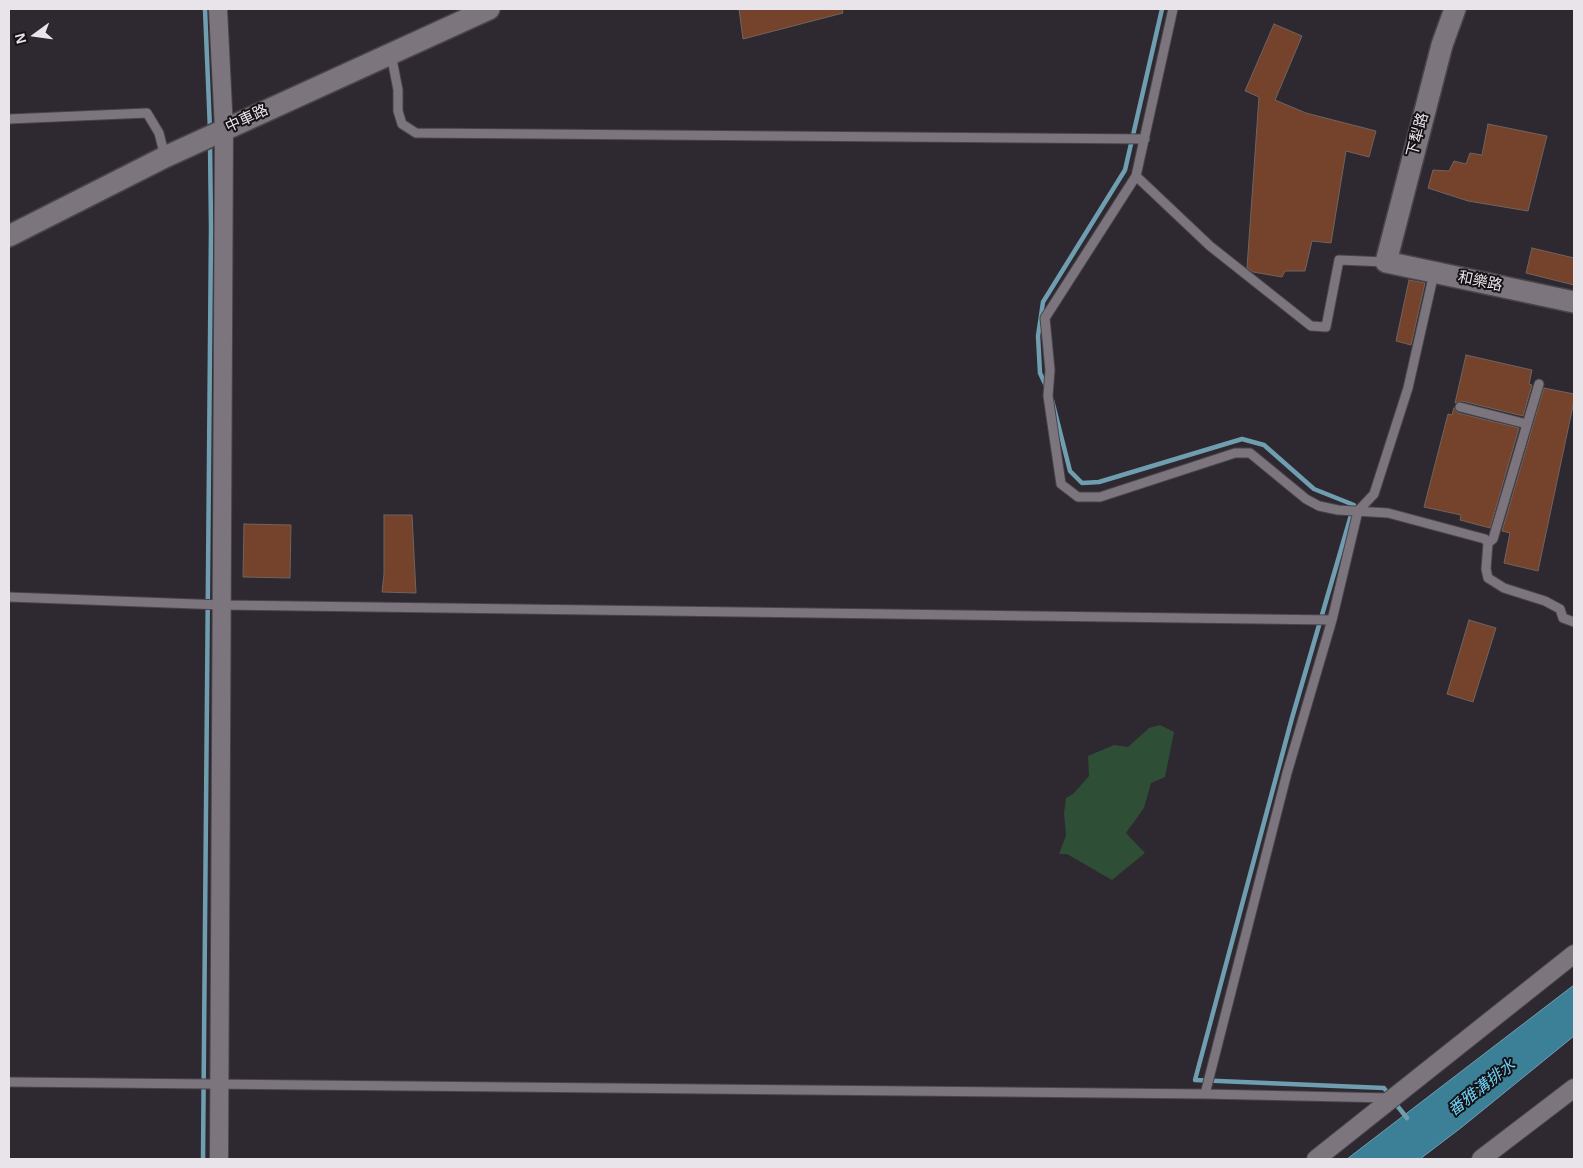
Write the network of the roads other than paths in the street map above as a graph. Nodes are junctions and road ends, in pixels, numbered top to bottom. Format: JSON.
{"nodes":[{"id":1,"x":218,"y":9,"type":"edge"},
{"id":2,"x":489,"y":9,"type":"edge"},
{"id":3,"x":1174,"y":9,"type":"edge"},
{"id":4,"x":1455,"y":9,"type":"edge"},
{"id":5,"x":391,"y":53,"type":"junction"},
{"id":6,"x":9,"y":119,"type":"edge"},
{"id":7,"x":224,"y":129,"type":"junction"},
{"id":8,"x":1145,"y":138,"type":"junction"},
{"id":9,"x":166,"y":157,"type":"junction"},
{"id":10,"x":1136,"y":176,"type":"junction"},
{"id":11,"x":9,"y":236,"type":"edge"},
{"id":12,"x":1386,"y":262,"type":"junction"},
{"id":13,"x":1434,"y":272,"type":"junction"},
{"id":14,"x":1574,"y":302,"type":"edge"},
{"id":15,"x":1539,"y":384,"type":"dead end"},
{"id":16,"x":1460,"y":407,"type":"dead end"},
{"id":17,"x":1527,"y":424,"type":"junction"},
{"id":18,"x":1358,"y":511,"type":"junction"},
{"id":19,"x":1488,"y":543,"type":"junction"},
{"id":20,"x":9,"y":597,"type":"edge"},
{"id":21,"x":222,"y":605,"type":"junction"},
{"id":22,"x":1332,"y":620,"type":"junction"},
{"id":23,"x":1574,"y":622,"type":"edge"},
{"id":24,"x":1574,"y":954,"type":"edge"},
{"id":25,"x":9,"y":1082,"type":"edge"},
{"id":26,"x":220,"y":1085,"type":"junction"},
{"id":27,"x":1574,"y":1088,"type":"edge"},
{"id":28,"x":1206,"y":1094,"type":"junction"},
{"id":29,"x":1395,"y":1098,"type":"junction"},
{"id":30,"x":219,"y":1159,"type":"edge"},
{"id":31,"x":1316,"y":1159,"type":"edge"},
{"id":32,"x":1481,"y":1159,"type":"edge"}],
"edges":[{"from":1,"to":7,"type":"street"},
{"from":2,"to":5,"type":"street","name":"中車路"},
{"from":3,"to":8,"type":"lane"},
{"from":4,"to":12,"type":"street","name":"下犁路"},
{"from":5,"to":7,"type":"street","name":"中車路"},
{"from":5,"to":8,"type":"lane"},
{"from":6,"to":9,"type":"lane"},
{"from":7,"to":9,"type":"street","name":"中車路"},
{"from":7,"to":21,"type":"street"},
{"from":8,"to":10,"type":"lane"},
{"from":9,"to":11,"type":"street","name":"中車路"},
{"from":10,"to":12,"type":"lane"},
{"from":10,"to":18,"type":"lane"},
{"from":12,"to":13,"type":"street","name":"和樂路"},
{"from":13,"to":14,"type":"street","name":"和樂路"},
{"from":13,"to":18,"type":"lane"},
{"from":15,"to":17,"type":"lane"},
{"from":16,"to":17,"type":"lane"},
{"from":17,"to":19,"type":"lane"},
{"from":18,"to":19,"type":"lane"},
{"from":18,"to":22,"type":"lane"},
{"from":19,"to":23,"type":"lane"},
{"from":20,"to":21,"type":"lane"},
{"from":21,"to":22,"type":"lane"},
{"from":21,"to":26,"type":"street"},
{"from":22,"to":28,"type":"lane"},
{"from":24,"to":29,"type":"street"},
{"from":25,"to":26,"type":"lane"},
{"from":26,"to":28,"type":"lane"},
{"from":26,"to":30,"type":"street"},
{"from":27,"to":32,"type":"street"},
{"from":28,"to":29,"type":"lane"},
{"from":29,"to":31,"type":"street"}]}
